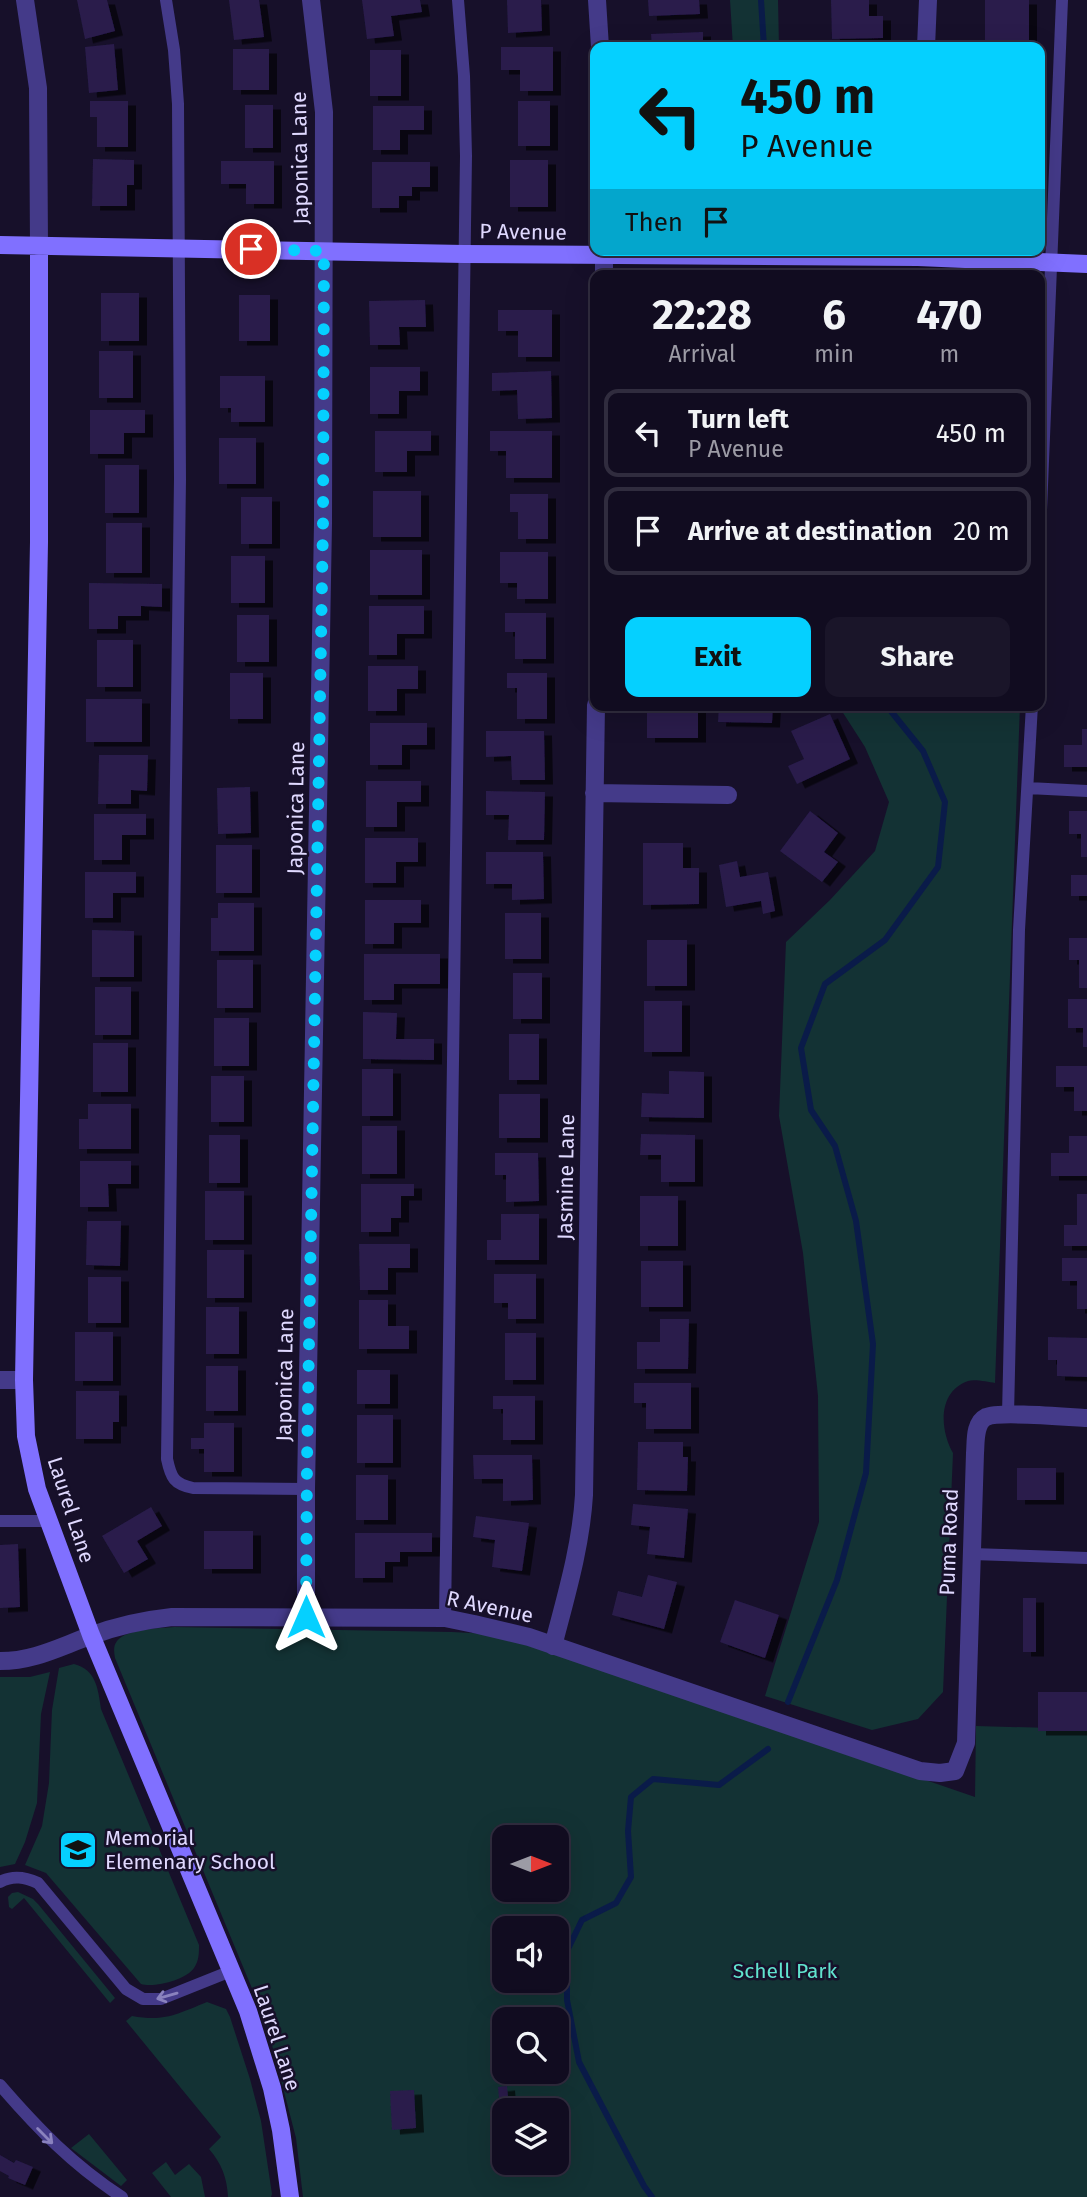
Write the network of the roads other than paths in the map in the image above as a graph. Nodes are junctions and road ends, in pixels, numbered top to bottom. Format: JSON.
{"nodes":[{"id":1,"x":24,"y":0,"type":"edge"},
{"id":2,"x":166,"y":0,"type":"edge"},
{"id":3,"x":311,"y":0,"type":"edge"},
{"id":4,"x":458,"y":0,"type":"edge"},
{"id":5,"x":597,"y":0,"type":"edge"},
{"id":6,"x":928,"y":0,"type":"edge"},
{"id":7,"x":1062,"y":0,"type":"edge"},
{"id":8,"x":600,"y":42,"type":"edge"},
{"id":9,"x":926,"y":42,"type":"edge"},
{"id":10,"x":0,"y":245,"type":"edge"},
{"id":11,"x":39,"y":246,"type":"junction"},
{"id":12,"x":179,"y":248,"type":"junction"},
{"id":13,"x":324,"y":251,"type":"junction"},
{"id":14,"x":590,"y":253,"type":"edge"},
{"id":15,"x":464,"y":254,"type":"junction"},
{"id":16,"x":948,"y":256,"type":"edge"},
{"id":17,"x":1052,"y":263,"type":"junction"},
{"id":18,"x":1087,"y":264,"type":"edge"},
{"id":19,"x":1045,"y":421,"type":"edge"},
{"id":20,"x":596,"y":711,"type":"edge"},
{"id":21,"x":1032,"y":711,"type":"edge"},
{"id":22,"x":1028,"y":788,"type":"junction"},
{"id":23,"x":1087,"y":790,"type":"edge"},
{"id":24,"x":594,"y":793,"type":"junction"},
{"id":25,"x":728,"y":795,"type":"dead end"},
{"id":26,"x":0,"y":1380,"type":"edge"},
{"id":27,"x":24,"y":1380,"type":"junction"},
{"id":28,"x":1008,"y":1415,"type":"junction"},
{"id":29,"x":1087,"y":1418,"type":"edge"},
{"id":30,"x":306,"y":1489,"type":"junction"},
{"id":31,"x":0,"y":1521,"type":"edge"},
{"id":32,"x":48,"y":1521,"type":"junction"},
{"id":33,"x":972,"y":1554,"type":"junction"},
{"id":34,"x":1087,"y":1558,"type":"edge"},
{"id":35,"x":306,"y":1617,"type":"junction"},
{"id":36,"x":445,"y":1618,"type":"junction"},
{"id":37,"x":91,"y":1635,"type":"junction"},
{"id":38,"x":553,"y":1646,"type":"junction"},
{"id":39,"x":0,"y":1661,"type":"edge"},
{"id":40,"x":955,"y":1771,"type":"joint"},
{"id":41,"x":0,"y":1882,"type":"edge"},
{"id":42,"x":231,"y":1971,"type":"junction"},
{"id":43,"x":0,"y":2085,"type":"edge"},
{"id":44,"x":122,"y":2197,"type":"edge"},
{"id":45,"x":290,"y":2197,"type":"edge"}],
"edges":[{"from":1,"to":11,"type":"street","name":"Laurel Lane"},
{"from":2,"to":12,"type":"lane"},
{"from":3,"to":13,"type":"street","name":"Japonica Lane"},
{"from":4,"to":15,"type":"lane"},
{"from":5,"to":8,"type":"street"},
{"from":6,"to":9,"type":"street"},
{"from":7,"to":17,"type":"lane"},
{"from":10,"to":11,"type":"street","name":"P Avenue"},
{"from":11,"to":12,"type":"street","name":"P Avenue"},
{"from":11,"to":27,"type":"street","name":"Laurel Lane"},
{"from":12,"to":13,"type":"street","name":"P Avenue"},
{"from":12,"to":30,"type":"lane"},
{"from":13,"to":15,"type":"street","name":"P Avenue"},
{"from":13,"to":30,"type":"street","name":"Japonica Lane"},
{"from":14,"to":15,"type":"street","name":"P Avenue"},
{"from":15,"to":36,"type":"lane"},
{"from":16,"to":17,"type":"street","name":"P Avenue"},
{"from":17,"to":18,"type":"street","name":"P Avenue"},
{"from":17,"to":19,"type":"lane"},
{"from":20,"to":24,"type":"street","name":"Jasmine Lane"},
{"from":21,"to":22,"type":"lane"},
{"from":22,"to":23,"type":"lane"},
{"from":22,"to":28,"type":"lane"},
{"from":24,"to":25,"type":"street"},
{"from":24,"to":38,"type":"street","name":"Jasmine Lane"},
{"from":26,"to":27,"type":"street"},
{"from":27,"to":32,"type":"street","name":"Laurel Lane"},
{"from":28,"to":29,"type":"street","name":"Puma Road"},
{"from":28,"to":33,"type":"street","name":"Puma Road"},
{"from":30,"to":35,"type":"street","name":"Japonica Lane"},
{"from":31,"to":32,"type":"lane"},
{"from":32,"to":37,"type":"street","name":"Laurel Lane"},
{"from":33,"to":34,"type":"lane"},
{"from":33,"to":40,"type":"street","name":"Puma Road"},
{"from":35,"to":36,"type":"street","name":"R Avenue"},
{"from":35,"to":37,"type":"street","name":"R Avenue"},
{"from":36,"to":38,"type":"street","name":"R Avenue"},
{"from":37,"to":39,"type":"street","name":"R Avenue"},
{"from":37,"to":42,"type":"street","name":"Laurel Lane"},
{"from":38,"to":40,"type":"street","name":"R Avenue"},
{"from":42,"to":41,"type":"lane","one_way":true},
{"from":42,"to":45,"type":"street","name":"Laurel Lane"},
{"from":43,"to":44,"type":"lane","one_way":true}]}
